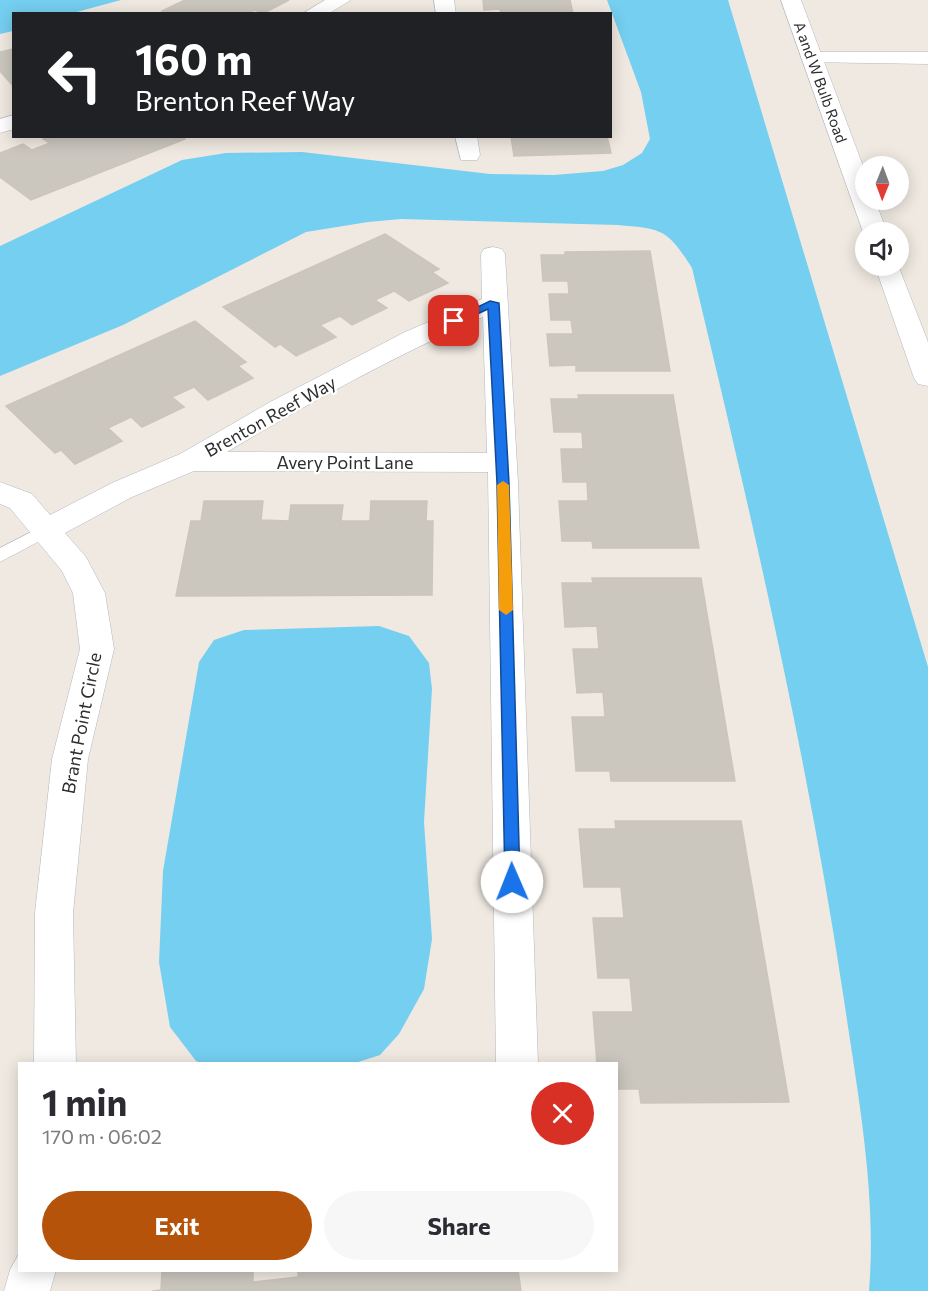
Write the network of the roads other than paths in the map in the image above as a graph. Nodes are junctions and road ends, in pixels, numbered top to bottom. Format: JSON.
{"nodes":[{"id":1,"x":341,"y":0,"type":"edge"},
{"id":2,"x":791,"y":0,"type":"edge"},
{"id":3,"x":315,"y":12,"type":"edge"},
{"id":4,"x":812,"y":58,"type":"junction"},
{"id":5,"x":928,"y":58,"type":"edge"},
{"id":6,"x":871,"y":222,"type":"edge"},
{"id":7,"x":493,"y":254,"type":"dead end"},
{"id":8,"x":891,"y":276,"type":"edge"},
{"id":9,"x":494,"y":303,"type":"junction"},
{"id":10,"x":928,"y":378,"type":"edge"},
{"id":11,"x":190,"y":461,"type":"junction"},
{"id":12,"x":500,"y":463,"type":"junction"},
{"id":13,"x":0,"y":492,"type":"edge"},
{"id":14,"x":47,"y":530,"type":"junction"},
{"id":15,"x":0,"y":556,"type":"edge"},
{"id":16,"x":55,"y":1062,"type":"edge"},
{"id":17,"x":517,"y":1062,"type":"edge"},
{"id":18,"x":32,"y":1272,"type":"edge"},
{"id":19,"x":27,"y":1291,"type":"edge"}],
"edges":[{"from":1,"to":3,"type":"street"},
{"from":2,"to":4,"type":"street","name":"A and W Bulb Road"},
{"from":4,"to":5,"type":"street"},
{"from":4,"to":6,"type":"street","name":"A and W Bulb Road"},
{"from":7,"to":9,"type":"street"},
{"from":8,"to":10,"type":"street"},
{"from":9,"to":11,"type":"street","name":"Brenton Reef Way"},
{"from":9,"to":12,"type":"street"},
{"from":11,"to":12,"type":"street","name":"Avery Point Lane"},
{"from":11,"to":14,"type":"street","name":"Brenton Reef Way"},
{"from":12,"to":17,"type":"street"},
{"from":13,"to":14,"type":"street","name":"Brant Point Circle"},
{"from":14,"to":15,"type":"lane"},
{"from":14,"to":16,"type":"street","name":"Brant Point Circle"},
{"from":18,"to":19,"type":"street"}]}
